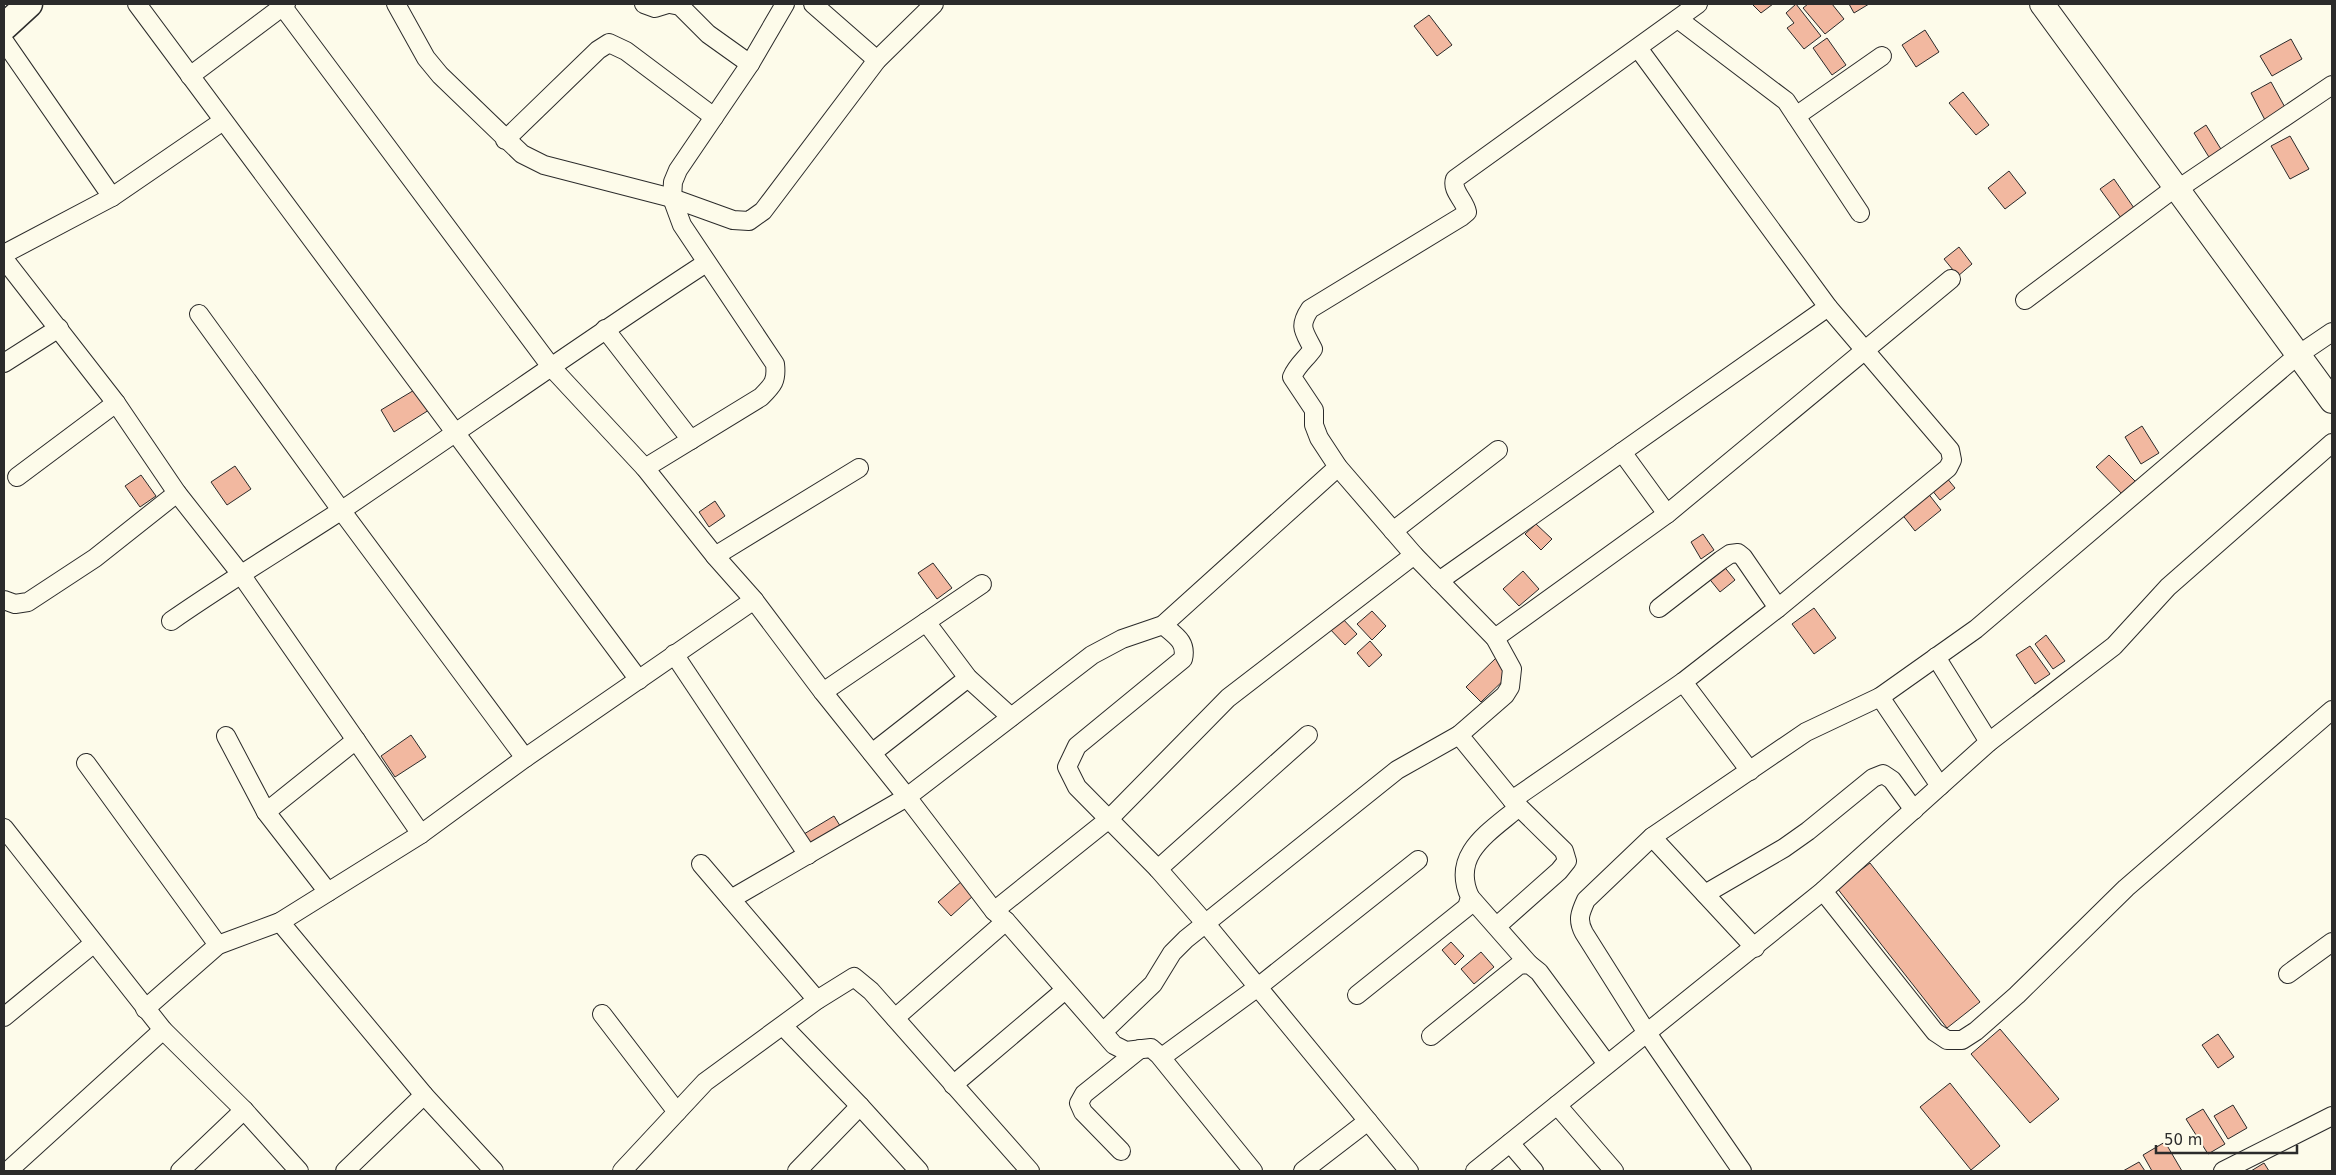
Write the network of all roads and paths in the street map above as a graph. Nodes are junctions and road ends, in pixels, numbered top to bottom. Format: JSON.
{"nodes":[{"id":1,"x":29,"y":4,"type":"edge"},
{"id":2,"x":137,"y":4,"type":"edge"},
{"id":3,"x":396,"y":4,"type":"edge"},
{"id":4,"x":644,"y":4,"type":"edge"},
{"id":5,"x":669,"y":4,"type":"edge"},
{"id":6,"x":785,"y":4,"type":"edge"},
{"id":7,"x":813,"y":4,"type":"edge"},
{"id":8,"x":934,"y":4,"type":"edge"},
{"id":9,"x":1698,"y":4,"type":"edge"},
{"id":10,"x":2042,"y":4,"type":"edge"},
{"id":11,"x":284,"y":5,"type":"edge"},
{"id":12,"x":1678,"y":19,"type":"junction"},
{"id":13,"x":4,"y":27,"type":"edge"},
{"id":14,"x":4,"y":41,"type":"edge"},
{"id":15,"x":1638,"y":48,"type":"junction"},
{"id":16,"x":1882,"y":56,"type":"dead end"},
{"id":17,"x":877,"y":60,"type":"junction"},
{"id":18,"x":750,"y":64,"type":"junction"},
{"id":19,"x":190,"y":76,"type":"junction"},
{"id":20,"x":2332,"y":85,"type":"edge"},
{"id":21,"x":1796,"y":116,"type":"junction"},
{"id":22,"x":714,"y":117,"type":"junction"},
{"id":23,"x":223,"y":121,"type":"junction"},
{"id":24,"x":505,"y":140,"type":"junction"},
{"id":25,"x":2177,"y":188,"type":"junction"},
{"id":26,"x":112,"y":197,"type":"junction"},
{"id":27,"x":672,"y":198,"type":"junction"},
{"id":28,"x":1860,"y":213,"type":"dead end"},
{"id":29,"x":4,"y":254,"type":"edge"},
{"id":30,"x":4,"y":259,"type":"edge"},
{"id":31,"x":706,"y":263,"type":"junction"},
{"id":32,"x":1951,"y":279,"type":"dead end"},
{"id":33,"x":2025,"y":300,"type":"dead end"},
{"id":34,"x":1828,"y":307,"type":"junction"},
{"id":35,"x":199,"y":314,"type":"dead end"},
{"id":36,"x":59,"y":328,"type":"junction"},
{"id":37,"x":605,"y":329,"type":"junction"},
{"id":38,"x":2332,"y":332,"type":"edge"},
{"id":39,"x":1863,"y":350,"type":"junction"},
{"id":40,"x":2298,"y":355,"type":"junction"},
{"id":41,"x":4,"y":363,"type":"edge"},
{"id":42,"x":552,"y":368,"type":"junction"},
{"id":43,"x":2332,"y":401,"type":"edge"},
{"id":44,"x":116,"y":403,"type":"junction"},
{"id":45,"x":456,"y":432,"type":"junction"},
{"id":46,"x":691,"y":440,"type":"junction"},
{"id":47,"x":2332,"y":443,"type":"edge"},
{"id":48,"x":1498,"y":450,"type":"dead end"},
{"id":49,"x":1622,"y":452,"type":"junction"},
{"id":50,"x":1338,"y":467,"type":"junction"},
{"id":51,"x":645,"y":468,"type":"junction"},
{"id":52,"x":859,"y":468,"type":"dead end"},
{"id":53,"x":17,"y":477,"type":"dead end"},
{"id":54,"x":177,"y":493,"type":"junction"},
{"id":55,"x":341,"y":510,"type":"junction"},
{"id":56,"x":1667,"y":514,"type":"junction"},
{"id":57,"x":1393,"y":531,"type":"junction"},
{"id":58,"x":1414,"y":555,"type":"junction"},
{"id":59,"x":715,"y":556,"type":"junction"},
{"id":60,"x":240,"y":573,"type":"junction"},
{"id":61,"x":1439,"y":582,"type":"junction"},
{"id":62,"x":982,"y":584,"type":"dead end"},
{"id":63,"x":4,"y":600,"type":"edge"},
{"id":64,"x":754,"y":600,"type":"junction"},
{"id":65,"x":1659,"y":608,"type":"dead end"},
{"id":66,"x":1778,"y":608,"type":"junction"},
{"id":67,"x":171,"y":621,"type":"dead end"},
{"id":68,"x":926,"y":622,"type":"junction"},
{"id":69,"x":1163,"y":625,"type":"junction"},
{"id":70,"x":1495,"y":638,"type":"junction"},
{"id":71,"x":674,"y":654,"type":"junction"},
{"id":72,"x":1936,"y":657,"type":"junction"},
{"id":73,"x":968,"y":678,"type":"junction"},
{"id":74,"x":639,"y":680,"type":"junction"},
{"id":75,"x":1683,"y":682,"type":"junction"},
{"id":76,"x":823,"y":692,"type":"junction"},
{"id":77,"x":1880,"y":697,"type":"junction"},
{"id":78,"x":2332,"y":710,"type":"edge"},
{"id":79,"x":1011,"y":717,"type":"junction"},
{"id":80,"x":1308,"y":735,"type":"dead end"},
{"id":81,"x":1459,"y":735,"type":"junction"},
{"id":82,"x":226,"y":736,"type":"dead end"},
{"id":83,"x":356,"y":740,"type":"junction"},
{"id":84,"x":1989,"y":742,"type":"junction"},
{"id":85,"x":872,"y":754,"type":"junction"},
{"id":86,"x":525,"y":758,"type":"junction"},
{"id":87,"x":86,"y":763,"type":"dead end"},
{"id":88,"x":1750,"y":771,"type":"junction"},
{"id":89,"x":1940,"y":786,"type":"junction"},
{"id":90,"x":907,"y":796,"type":"junction"},
{"id":91,"x":1515,"y":803,"type":"junction"},
{"id":92,"x":1914,"y":810,"type":"junction"},
{"id":93,"x":266,"y":812,"type":"junction"},
{"id":94,"x":1109,"y":819,"type":"junction"},
{"id":95,"x":4,"y":828,"type":"edge"},
{"id":96,"x":420,"y":834,"type":"junction"},
{"id":97,"x":1652,"y":836,"type":"junction"},
{"id":98,"x":808,"y":855,"type":"junction"},
{"id":99,"x":1418,"y":860,"type":"dead end"},
{"id":100,"x":700,"y":864,"type":"dead end"},
{"id":101,"x":1158,"y":869,"type":"junction"},
{"id":102,"x":1824,"y":891,"type":"junction"},
{"id":103,"x":328,"y":892,"type":"junction"},
{"id":104,"x":1705,"y":894,"type":"junction"},
{"id":105,"x":1470,"y":897,"type":"junction"},
{"id":106,"x":731,"y":899,"type":"junction"},
{"id":107,"x":1000,"y":916,"type":"junction"},
{"id":108,"x":280,"y":922,"type":"junction"},
{"id":109,"x":1206,"y":924,"type":"junction"},
{"id":110,"x":1498,"y":926,"type":"junction"},
{"id":111,"x":2332,"y":942,"type":"edge"},
{"id":112,"x":94,"y":944,"type":"junction"},
{"id":113,"x":218,"y":945,"type":"junction"},
{"id":114,"x":1754,"y":948,"type":"junction"},
{"id":115,"x":1529,"y":964,"type":"junction"},
{"id":116,"x":2288,"y":974,"type":"dead end"},
{"id":117,"x":1258,"y":987,"type":"junction"},
{"id":118,"x":1066,"y":990,"type":"junction"},
{"id":119,"x":1357,"y":995,"type":"dead end"},
{"id":120,"x":817,"y":1000,"type":"junction"},
{"id":121,"x":145,"y":1009,"type":"junction"},
{"id":122,"x":602,"y":1014,"type":"dead end"},
{"id":123,"x":4,"y":1017,"type":"edge"},
{"id":124,"x":895,"y":1018,"type":"junction"},
{"id":125,"x":783,"y":1026,"type":"junction"},
{"id":126,"x":163,"y":1030,"type":"junction"},
{"id":127,"x":1103,"y":1032,"type":"junction"},
{"id":128,"x":1647,"y":1033,"type":"junction"},
{"id":129,"x":1431,"y":1036,"type":"dead end"},
{"id":130,"x":1140,"y":1049,"type":"junction"},
{"id":131,"x":1162,"y":1057,"type":"junction"},
{"id":132,"x":1607,"y":1064,"type":"junction"},
{"id":133,"x":953,"y":1085,"type":"junction"},
{"id":134,"x":424,"y":1095,"type":"junction"},
{"id":135,"x":1557,"y":1105,"type":"junction"},
{"id":136,"x":860,"y":1106,"type":"junction"},
{"id":137,"x":244,"y":1110,"type":"junction"},
{"id":138,"x":677,"y":1112,"type":"junction"},
{"id":139,"x":2332,"y":1116,"type":"edge"},
{"id":140,"x":1368,"y":1121,"type":"junction"},
{"id":141,"x":1510,"y":1143,"type":"junction"},
{"id":142,"x":1121,"y":1151,"type":"dead end"},
{"id":143,"x":11,"y":1166,"type":"edge"},
{"id":144,"x":916,"y":1170,"type":"edge"},
{"id":145,"x":180,"y":1171,"type":"edge"},
{"id":146,"x":299,"y":1171,"type":"edge"},
{"id":147,"x":345,"y":1171,"type":"edge"},
{"id":148,"x":494,"y":1171,"type":"edge"},
{"id":149,"x":622,"y":1171,"type":"edge"},
{"id":150,"x":797,"y":1171,"type":"edge"},
{"id":151,"x":1030,"y":1171,"type":"edge"},
{"id":152,"x":1253,"y":1171,"type":"edge"},
{"id":153,"x":1304,"y":1171,"type":"edge"},
{"id":154,"x":1409,"y":1171,"type":"edge"},
{"id":155,"x":1476,"y":1171,"type":"edge"},
{"id":156,"x":1534,"y":1171,"type":"edge"},
{"id":157,"x":1614,"y":1171,"type":"edge"},
{"id":158,"x":1742,"y":1171,"type":"edge"},
{"id":159,"x":2223,"y":1171,"type":"edge"}],
"edges":[{"from":1,"to":13,"type":"main road"},
{"from":2,"to":19,"type":"street"},
{"from":3,"to":24,"type":"street"},
{"from":4,"to":5,"type":"street"},
{"from":5,"to":18,"type":"street"},
{"from":6,"to":18,"type":"street"},
{"from":7,"to":17,"type":"street"},
{"from":8,"to":17,"type":"street"},
{"from":9,"to":12,"type":"street"},
{"from":10,"to":25,"type":"main road"},
{"from":11,"to":19,"type":"street"},
{"from":11,"to":42,"type":"street"},
{"from":12,"to":15,"type":"street"},
{"from":12,"to":21,"type":"street"},
{"from":14,"to":26,"type":"street"},
{"from":15,"to":34,"type":"street"},
{"from":15,"to":50,"type":"street"},
{"from":16,"to":21,"type":"street"},
{"from":17,"to":27,"type":"street"},
{"from":18,"to":22,"type":"street"},
{"from":19,"to":23,"type":"street"},
{"from":20,"to":25,"type":"street"},
{"from":21,"to":28,"type":"street"},
{"from":22,"to":24,"type":"street"},
{"from":22,"to":27,"type":"street"},
{"from":23,"to":26,"type":"street"},
{"from":23,"to":45,"type":"street"},
{"from":24,"to":27,"type":"street"},
{"from":25,"to":33,"type":"street"},
{"from":25,"to":40,"type":"main road"},
{"from":26,"to":29,"type":"street"},
{"from":27,"to":31,"type":"street"},
{"from":30,"to":36,"type":"street"},
{"from":31,"to":37,"type":"street"},
{"from":31,"to":46,"type":"street"},
{"from":32,"to":39,"type":"street"},
{"from":34,"to":39,"type":"street"},
{"from":34,"to":49,"type":"street"},
{"from":35,"to":55,"type":"street"},
{"from":36,"to":41,"type":"street"},
{"from":36,"to":44,"type":"street"},
{"from":37,"to":42,"type":"street"},
{"from":37,"to":46,"type":"street"},
{"from":38,"to":40,"type":"street"},
{"from":39,"to":56,"type":"street"},
{"from":39,"to":66,"type":"street"},
{"from":40,"to":43,"type":"main road"},
{"from":40,"to":72,"type":"street"},
{"from":42,"to":45,"type":"street"},
{"from":42,"to":51,"type":"street"},
{"from":44,"to":53,"type":"street"},
{"from":44,"to":54,"type":"street"},
{"from":45,"to":55,"type":"street"},
{"from":45,"to":74,"type":"street"},
{"from":46,"to":51,"type":"street"},
{"from":47,"to":84,"type":"street"},
{"from":48,"to":57,"type":"street"},
{"from":49,"to":56,"type":"street"},
{"from":49,"to":61,"type":"street"},
{"from":50,"to":57,"type":"street"},
{"from":50,"to":69,"type":"street"},
{"from":51,"to":59,"type":"street"},
{"from":52,"to":59,"type":"street"},
{"from":54,"to":60,"type":"street"},
{"from":54,"to":63,"type":"street"},
{"from":55,"to":60,"type":"street"},
{"from":55,"to":86,"type":"street"},
{"from":56,"to":70,"type":"street"},
{"from":57,"to":58,"type":"street"},
{"from":58,"to":61,"type":"street"},
{"from":58,"to":94,"type":"street"},
{"from":59,"to":64,"type":"street"},
{"from":60,"to":67,"type":"street"},
{"from":60,"to":83,"type":"street"},
{"from":61,"to":70,"type":"street"},
{"from":62,"to":68,"type":"street"},
{"from":64,"to":71,"type":"street"},
{"from":64,"to":76,"type":"street"},
{"from":65,"to":66,"type":"street"},
{"from":66,"to":75,"type":"street"},
{"from":68,"to":73,"type":"street"},
{"from":68,"to":76,"type":"street"},
{"from":69,"to":79,"type":"street"},
{"from":69,"to":94,"type":"street"},
{"from":70,"to":81,"type":"street"},
{"from":71,"to":74,"type":"street"},
{"from":71,"to":98,"type":"street"},
{"from":72,"to":77,"type":"street"},
{"from":72,"to":84,"type":"street"},
{"from":73,"to":79,"type":"street"},
{"from":73,"to":85,"type":"street"},
{"from":74,"to":86,"type":"street"},
{"from":75,"to":88,"type":"street"},
{"from":75,"to":91,"type":"street"},
{"from":76,"to":85,"type":"street"},
{"from":77,"to":88,"type":"street"},
{"from":77,"to":89,"type":"street"},
{"from":78,"to":102,"type":"street"},
{"from":79,"to":90,"type":"street"},
{"from":80,"to":101,"type":"street"},
{"from":81,"to":91,"type":"street"},
{"from":81,"to":109,"type":"street"},
{"from":82,"to":93,"type":"street"},
{"from":83,"to":93,"type":"street"},
{"from":83,"to":96,"type":"street"},
{"from":84,"to":89,"type":"street"},
{"from":85,"to":90,"type":"street"},
{"from":86,"to":96,"type":"street"},
{"from":87,"to":113,"type":"street"},
{"from":88,"to":97,"type":"street"},
{"from":89,"to":92,"type":"street"},
{"from":90,"to":98,"type":"street"},
{"from":90,"to":107,"type":"street"},
{"from":91,"to":105,"type":"street"},
{"from":91,"to":110,"type":"street"},
{"from":92,"to":102,"type":"street"},
{"from":92,"to":104,"type":"street"},
{"from":93,"to":103,"type":"street"},
{"from":94,"to":101,"type":"street"},
{"from":94,"to":107,"type":"street"},
{"from":95,"to":112,"type":"street"},
{"from":96,"to":103,"type":"street"},
{"from":97,"to":104,"type":"street"},
{"from":97,"to":128,"type":"street"},
{"from":98,"to":106,"type":"street"},
{"from":99,"to":117,"type":"street"},
{"from":100,"to":106,"type":"street"},
{"from":101,"to":109,"type":"street"},
{"from":102,"to":114,"type":"street"},
{"from":103,"to":108,"type":"street"},
{"from":104,"to":114,"type":"street"},
{"from":105,"to":110,"type":"street"},
{"from":105,"to":119,"type":"street"},
{"from":106,"to":120,"type":"street"},
{"from":107,"to":118,"type":"street"},
{"from":107,"to":124,"type":"street"},
{"from":108,"to":113,"type":"street"},
{"from":108,"to":134,"type":"street"},
{"from":109,"to":117,"type":"street"},
{"from":109,"to":127,"type":"street"},
{"from":110,"to":115,"type":"street"},
{"from":111,"to":116,"type":"street"},
{"from":112,"to":121,"type":"street"},
{"from":112,"to":123,"type":"street"},
{"from":113,"to":121,"type":"street"},
{"from":114,"to":128,"type":"street"},
{"from":115,"to":129,"type":"street"},
{"from":115,"to":132,"type":"street"},
{"from":117,"to":131,"type":"street"},
{"from":117,"to":140,"type":"street"},
{"from":118,"to":127,"type":"street"},
{"from":118,"to":133,"type":"street"},
{"from":120,"to":124,"type":"street"},
{"from":120,"to":125,"type":"street"},
{"from":121,"to":126,"type":"street"},
{"from":122,"to":138,"type":"street"},
{"from":124,"to":133,"type":"street"},
{"from":125,"to":136,"type":"street"},
{"from":125,"to":138,"type":"street"},
{"from":126,"to":137,"type":"street"},
{"from":126,"to":143,"type":"street"},
{"from":127,"to":130,"type":"street"},
{"from":128,"to":132,"type":"street"},
{"from":128,"to":158,"type":"street"},
{"from":130,"to":131,"type":"street"},
{"from":130,"to":142,"type":"street"},
{"from":131,"to":152,"type":"street"},
{"from":132,"to":135,"type":"street"},
{"from":133,"to":151,"type":"street"},
{"from":134,"to":147,"type":"street"},
{"from":134,"to":148,"type":"street"},
{"from":135,"to":141,"type":"street"},
{"from":135,"to":157,"type":"street"},
{"from":136,"to":144,"type":"street"},
{"from":136,"to":150,"type":"street"},
{"from":137,"to":145,"type":"street"},
{"from":137,"to":146,"type":"street"},
{"from":138,"to":149,"type":"street"},
{"from":139,"to":159,"type":"street"},
{"from":140,"to":153,"type":"street"},
{"from":140,"to":154,"type":"street"},
{"from":141,"to":155,"type":"street"},
{"from":141,"to":156,"type":"street"}]}
